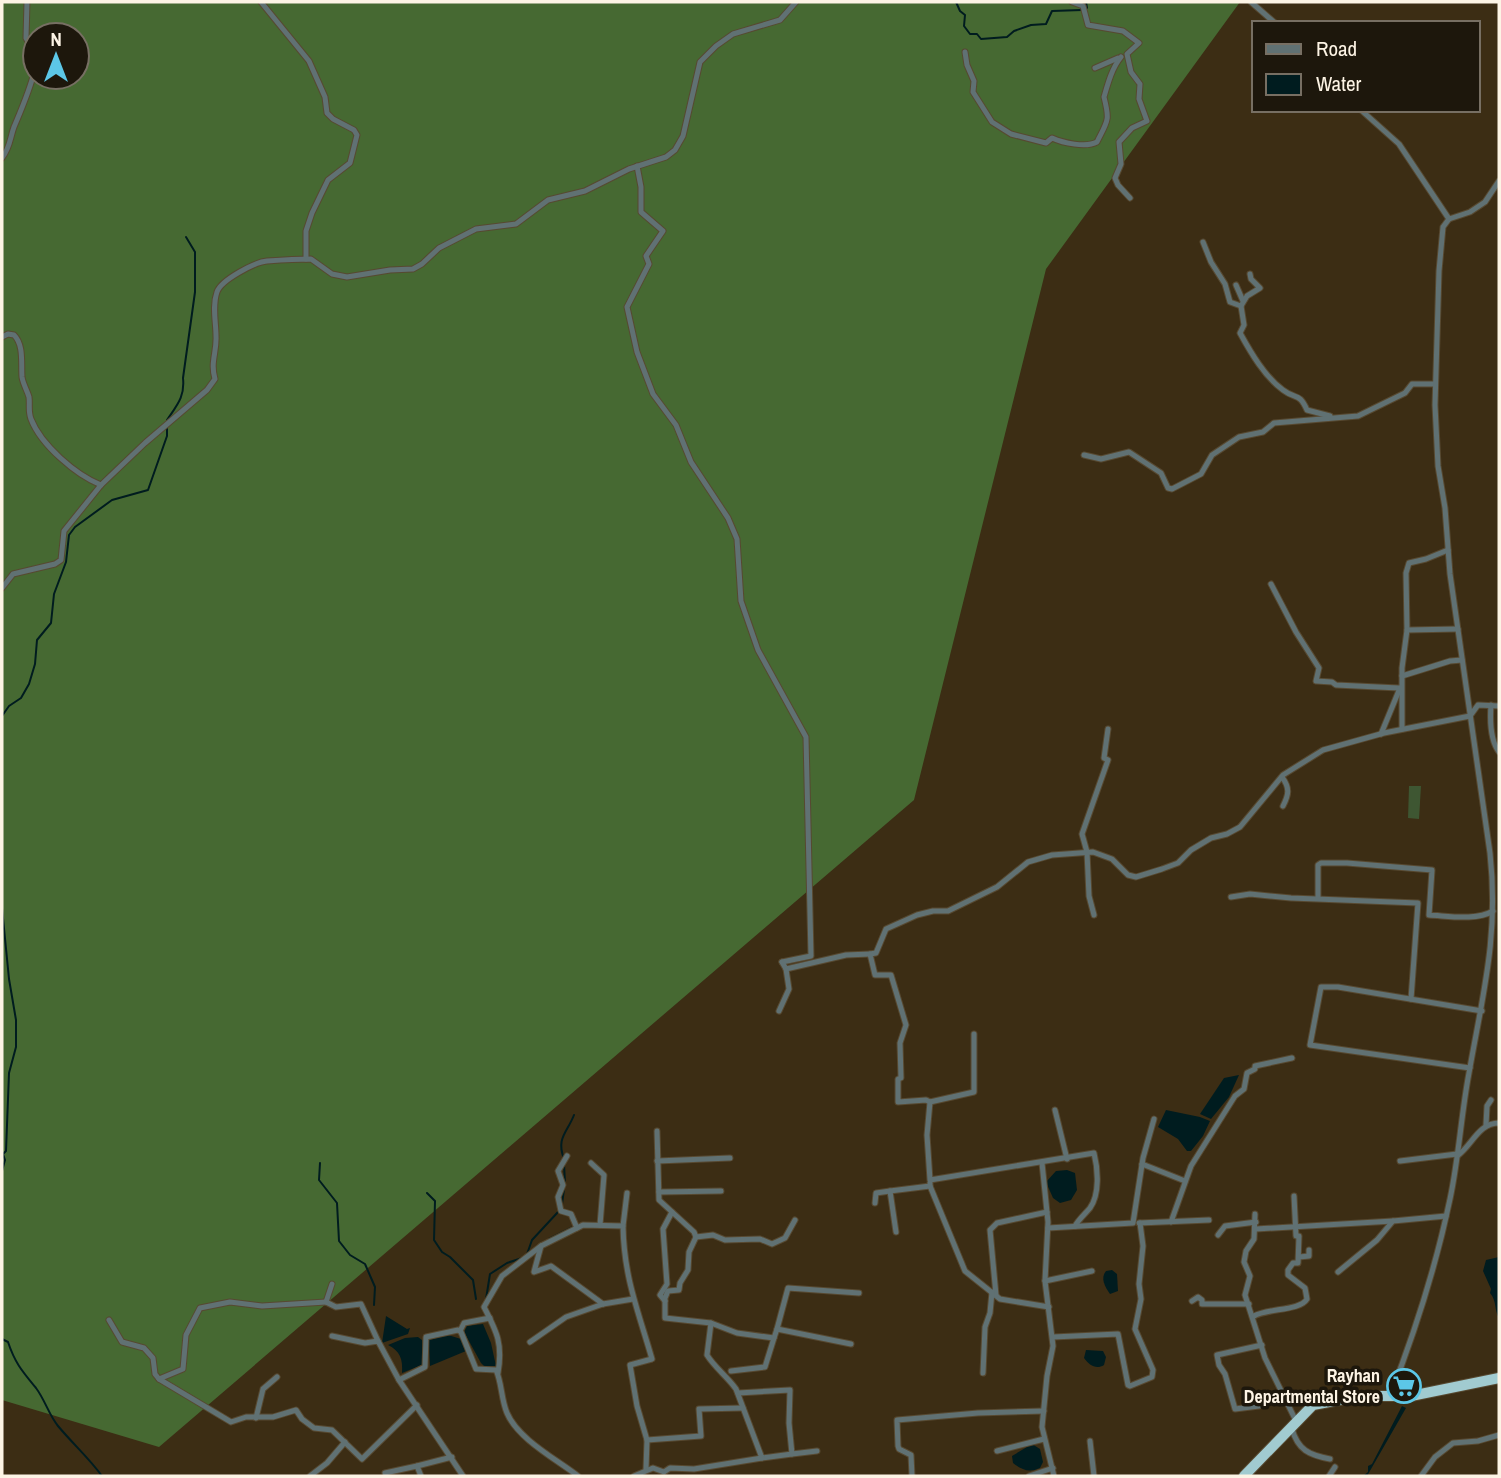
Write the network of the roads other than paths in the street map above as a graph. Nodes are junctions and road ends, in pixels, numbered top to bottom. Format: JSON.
{"nodes":[{"id":1,"x":27,"y":2,"type":"edge"},
{"id":2,"x":261,"y":2,"type":"edge"},
{"id":3,"x":796,"y":2,"type":"edge"},
{"id":4,"x":1072,"y":2,"type":"edge"},
{"id":5,"x":1251,"y":2,"type":"edge"},
{"id":6,"x":26,"y":21,"type":"edge"},
{"id":7,"x":1273,"y":21,"type":"edge"},
{"id":8,"x":965,"y":52,"type":"dead end"},
{"id":9,"x":1124,"y":55,"type":"junction"},
{"id":10,"x":1095,"y":68,"type":"dead end"},
{"id":11,"x":29,"y":91,"type":"edge"},
{"id":12,"x":1363,"y":112,"type":"edge"},
{"id":13,"x":2,"y":158,"type":"edge"},
{"id":14,"x":637,"y":166,"type":"junction"},
{"id":15,"x":1499,"y":181,"type":"edge"},
{"id":16,"x":1130,"y":198,"type":"dead end"},
{"id":17,"x":1448,"y":219,"type":"junction"},
{"id":18,"x":1203,"y":242,"type":"dead end"},
{"id":19,"x":306,"y":259,"type":"junction"},
{"id":20,"x":1250,"y":274,"type":"dead end"},
{"id":21,"x":1236,"y":285,"type":"dead end"},
{"id":22,"x":1242,"y":303,"type":"junction"},
{"id":23,"x":2,"y":337,"type":"edge"},
{"id":24,"x":1435,"y":384,"type":"junction"},
{"id":25,"x":1307,"y":410,"type":"junction"},
{"id":26,"x":1337,"y":418,"type":"junction"},
{"id":27,"x":1303,"y":420,"type":"junction"},
{"id":28,"x":1084,"y":455,"type":"dead end"},
{"id":29,"x":98,"y":484,"type":"junction"},
{"id":30,"x":1448,"y":550,"type":"junction"},
{"id":31,"x":1271,"y":584,"type":"dead end"},
{"id":32,"x":2,"y":588,"type":"edge"},
{"id":33,"x":1458,"y":629,"type":"junction"},
{"id":34,"x":1407,"y":630,"type":"junction"},
{"id":35,"x":1462,"y":660,"type":"junction"},
{"id":36,"x":1402,"y":676,"type":"junction"},
{"id":37,"x":1400,"y":687,"type":"junction"},
{"id":38,"x":1491,"y":705,"type":"junction"},
{"id":39,"x":1499,"y":706,"type":"edge"},
{"id":40,"x":1470,"y":716,"type":"junction"},
{"id":41,"x":1108,"y":729,"type":"dead end"},
{"id":42,"x":1402,"y":729,"type":"junction"},
{"id":43,"x":1381,"y":734,"type":"junction"},
{"id":44,"x":1499,"y":752,"type":"edge"},
{"id":45,"x":1282,"y":777,"type":"junction"},
{"id":46,"x":1283,"y":806,"type":"dead end"},
{"id":47,"x":1087,"y":852,"type":"junction"},
{"id":48,"x":1231,"y":897,"type":"dead end"},
{"id":49,"x":1318,"y":898,"type":"junction"},
{"id":50,"x":1493,"y":910,"type":"junction"},
{"id":51,"x":1094,"y":915,"type":"dead end"},
{"id":52,"x":870,"y":954,"type":"junction"},
{"id":53,"x":786,"y":968,"type":"junction"},
{"id":54,"x":1411,"y":999,"type":"junction"},
{"id":55,"x":779,"y":1011,"type":"dead end"},
{"id":56,"x":1482,"y":1011,"type":"junction"},
{"id":57,"x":974,"y":1034,"type":"dead end"},
{"id":58,"x":1292,"y":1058,"type":"dead end"},
{"id":59,"x":1470,"y":1068,"type":"junction"},
{"id":60,"x":1491,"y":1100,"type":"dead end"},
{"id":61,"x":930,"y":1102,"type":"junction"},
{"id":62,"x":1055,"y":1110,"type":"dead end"},
{"id":63,"x":1154,"y":1119,"type":"dead end"},
{"id":64,"x":1499,"y":1123,"type":"edge"},
{"id":65,"x":1486,"y":1125,"type":"junction"},
{"id":66,"x":657,"y":1131,"type":"dead end"},
{"id":67,"x":1457,"y":1155,"type":"junction"},
{"id":68,"x":566,"y":1156,"type":"dead end"},
{"id":69,"x":730,"y":1158,"type":"dead end"},
{"id":70,"x":1067,"y":1159,"type":"junction"},
{"id":71,"x":657,"y":1161,"type":"junction"},
{"id":72,"x":1401,"y":1161,"type":"dead end"},
{"id":73,"x":591,"y":1163,"type":"dead end"},
{"id":74,"x":1042,"y":1163,"type":"junction"},
{"id":75,"x":1142,"y":1164,"type":"junction"},
{"id":76,"x":1185,"y":1181,"type":"junction"},
{"id":77,"x":930,"y":1183,"type":"junction"},
{"id":78,"x":721,"y":1191,"type":"dead end"},
{"id":79,"x":890,"y":1191,"type":"junction"},
{"id":80,"x":659,"y":1192,"type":"junction"},
{"id":81,"x":627,"y":1193,"type":"dead end"},
{"id":82,"x":1294,"y":1196,"type":"dead end"},
{"id":83,"x":875,"y":1203,"type":"dead end"},
{"id":84,"x":672,"y":1212,"type":"junction"},
{"id":85,"x":1047,"y":1212,"type":"junction"},
{"id":86,"x":1255,"y":1214,"type":"dead end"},
{"id":87,"x":1446,"y":1216,"type":"junction"},
{"id":88,"x":795,"y":1220,"type":"dead end"},
{"id":89,"x":1209,"y":1220,"type":"dead end"},
{"id":90,"x":1392,"y":1221,"type":"junction"},
{"id":91,"x":1171,"y":1222,"type":"junction"},
{"id":92,"x":1136,"y":1223,"type":"junction"},
{"id":93,"x":600,"y":1225,"type":"junction"},
{"id":94,"x":623,"y":1226,"type":"junction"},
{"id":95,"x":1075,"y":1226,"type":"junction"},
{"id":96,"x":1256,"y":1226,"type":"junction"},
{"id":97,"x":577,"y":1228,"type":"junction"},
{"id":98,"x":1048,"y":1228,"type":"junction"},
{"id":99,"x":1296,"y":1228,"type":"junction"},
{"id":100,"x":896,"y":1232,"type":"dead end"},
{"id":101,"x":1218,"y":1235,"type":"dead end"},
{"id":102,"x":696,"y":1237,"type":"junction"},
{"id":103,"x":541,"y":1246,"type":"junction"},
{"id":104,"x":1309,"y":1250,"type":"dead end"},
{"id":105,"x":1299,"y":1258,"type":"junction"},
{"id":106,"x":1092,"y":1271,"type":"dead end"},
{"id":107,"x":1338,"y":1272,"type":"dead end"},
{"id":108,"x":1045,"y":1282,"type":"junction"},
{"id":109,"x":332,"y":1284,"type":"dead end"},
{"id":110,"x":859,"y":1293,"type":"dead end"},
{"id":111,"x":994,"y":1294,"type":"junction"},
{"id":112,"x":633,"y":1299,"type":"junction"},
{"id":113,"x":665,"y":1301,"type":"junction"},
{"id":114,"x":1192,"y":1301,"type":"dead end"},
{"id":115,"x":326,"y":1302,"type":"junction"},
{"id":116,"x":603,"y":1304,"type":"junction"},
{"id":117,"x":1249,"y":1304,"type":"junction"},
{"id":118,"x":1049,"y":1307,"type":"junction"},
{"id":119,"x":1254,"y":1316,"type":"junction"},
{"id":120,"x":490,"y":1318,"type":"junction"},
{"id":121,"x":109,"y":1320,"type":"dead end"},
{"id":122,"x":711,"y":1323,"type":"junction"},
{"id":123,"x":777,"y":1329,"type":"junction"},
{"id":124,"x":460,"y":1331,"type":"junction"},
{"id":125,"x":332,"y":1336,"type":"dead end"},
{"id":126,"x":1053,"y":1337,"type":"junction"},
{"id":127,"x":774,"y":1338,"type":"junction"},
{"id":128,"x":378,"y":1341,"type":"junction"},
{"id":129,"x":530,"y":1342,"type":"dead end"},
{"id":130,"x":851,"y":1344,"type":"dead end"},
{"id":131,"x":1262,"y":1345,"type":"junction"},
{"id":132,"x":731,"y":1371,"type":"dead end"},
{"id":133,"x":498,"y":1373,"type":"junction"},
{"id":134,"x":983,"y":1373,"type":"dead end"},
{"id":135,"x":277,"y":1377,"type":"dead end"},
{"id":136,"x":1499,"y":1378,"type":"edge"},
{"id":137,"x":159,"y":1379,"type":"junction"},
{"id":138,"x":399,"y":1380,"type":"junction"},
{"id":139,"x":738,"y":1393,"type":"junction"},
{"id":140,"x":1393,"y":1396,"type":"junction"},
{"id":141,"x":417,"y":1405,"type":"junction"},
{"id":142,"x":1259,"y":1406,"type":"dead end"},
{"id":143,"x":743,"y":1408,"type":"junction"},
{"id":144,"x":1044,"y":1411,"type":"junction"},
{"id":145,"x":256,"y":1418,"type":"junction"},
{"id":146,"x":1294,"y":1423,"type":"junction"},
{"id":147,"x":1499,"y":1435,"type":"edge"},
{"id":148,"x":1044,"y":1438,"type":"junction"},
{"id":149,"x":647,"y":1440,"type":"junction"},
{"id":150,"x":1090,"y":1441,"type":"dead end"},
{"id":151,"x":345,"y":1442,"type":"junction"},
{"id":152,"x":817,"y":1451,"type":"dead end"},
{"id":153,"x":997,"y":1451,"type":"dead end"},
{"id":154,"x":792,"y":1454,"type":"junction"},
{"id":155,"x":452,"y":1457,"type":"junction"},
{"id":156,"x":762,"y":1458,"type":"junction"},
{"id":157,"x":1330,"y":1459,"type":"dead end"},
{"id":158,"x":417,"y":1466,"type":"junction"},
{"id":159,"x":1335,"y":1467,"type":"dead end"},
{"id":160,"x":1053,"y":1468,"type":"junction"},
{"id":161,"x":646,"y":1469,"type":"junction"},
{"id":162,"x":385,"y":1473,"type":"dead end"},
{"id":163,"x":310,"y":1476,"type":"edge"},
{"id":164,"x":421,"y":1476,"type":"edge"},
{"id":165,"x":463,"y":1476,"type":"edge"},
{"id":166,"x":578,"y":1476,"type":"edge"},
{"id":167,"x":634,"y":1476,"type":"edge"},
{"id":168,"x":912,"y":1476,"type":"edge"},
{"id":169,"x":1029,"y":1476,"type":"edge"},
{"id":170,"x":1054,"y":1476,"type":"edge"},
{"id":171,"x":1094,"y":1476,"type":"edge"},
{"id":172,"x":1244,"y":1476,"type":"edge"},
{"id":173,"x":1329,"y":1476,"type":"edge"},
{"id":174,"x":1420,"y":1476,"type":"edge"}],
"edges":[{"from":1,"to":6,"type":"street"},
{"from":2,"to":19,"type":"street"},
{"from":3,"to":14,"type":"street"},
{"from":4,"to":9,"type":"street"},
{"from":5,"to":7,"type":"street"},
{"from":8,"to":9,"type":"street"},
{"from":9,"to":10,"type":"street"},
{"from":9,"to":16,"type":"street"},
{"from":11,"to":13,"type":"street"},
{"from":12,"to":17,"type":"street"},
{"from":14,"to":19,"type":"street"},
{"from":14,"to":53,"type":"street"},
{"from":15,"to":17,"type":"street"},
{"from":17,"to":24,"type":"street"},
{"from":18,"to":22,"type":"street"},
{"from":19,"to":29,"type":"street"},
{"from":20,"to":22,"type":"street"},
{"from":21,"to":22,"type":"street"},
{"from":22,"to":25,"type":"street"},
{"from":23,"to":29,"type":"street"},
{"from":24,"to":26,"type":"street"},
{"from":24,"to":30,"type":"street"},
{"from":25,"to":26,"type":"street"},
{"from":25,"to":27,"type":"street"},
{"from":26,"to":27,"type":"street"},
{"from":27,"to":28,"type":"street"},
{"from":29,"to":32,"type":"street"},
{"from":30,"to":33,"type":"street"},
{"from":30,"to":34,"type":"street"},
{"from":31,"to":37,"type":"street"},
{"from":33,"to":34,"type":"street"},
{"from":33,"to":35,"type":"street"},
{"from":34,"to":36,"type":"street"},
{"from":35,"to":36,"type":"street"},
{"from":35,"to":40,"type":"street"},
{"from":36,"to":37,"type":"street"},
{"from":37,"to":42,"type":"street"},
{"from":37,"to":43,"type":"street"},
{"from":38,"to":39,"type":"street"},
{"from":38,"to":40,"type":"street"},
{"from":38,"to":44,"type":"street"},
{"from":40,"to":42,"type":"street"},
{"from":40,"to":50,"type":"street"},
{"from":41,"to":47,"type":"street"},
{"from":42,"to":43,"type":"street"},
{"from":43,"to":45,"type":"street"},
{"from":45,"to":46,"type":"street"},
{"from":45,"to":47,"type":"street"},
{"from":47,"to":51,"type":"street"},
{"from":47,"to":52,"type":"street"},
{"from":48,"to":49,"type":"street"},
{"from":49,"to":50,"type":"street"},
{"from":49,"to":54,"type":"street"},
{"from":50,"to":56,"type":"street"},
{"from":52,"to":53,"type":"street"},
{"from":52,"to":61,"type":"street"},
{"from":53,"to":55,"type":"street"},
{"from":54,"to":56,"type":"street"},
{"from":54,"to":59,"type":"street"},
{"from":56,"to":59,"type":"street"},
{"from":57,"to":61,"type":"street"},
{"from":58,"to":76,"type":"street"},
{"from":59,"to":67,"type":"street"},
{"from":60,"to":65,"type":"street"},
{"from":61,"to":77,"type":"street"},
{"from":62,"to":70,"type":"street"},
{"from":63,"to":75,"type":"street"},
{"from":64,"to":65,"type":"street"},
{"from":65,"to":67,"type":"street"},
{"from":66,"to":71,"type":"street"},
{"from":67,"to":72,"type":"street"},
{"from":67,"to":87,"type":"street"},
{"from":68,"to":97,"type":"street"},
{"from":69,"to":71,"type":"street"},
{"from":70,"to":74,"type":"street"},
{"from":70,"to":95,"type":"street"},
{"from":71,"to":80,"type":"street"},
{"from":73,"to":93,"type":"street"},
{"from":74,"to":77,"type":"street"},
{"from":74,"to":85,"type":"street"},
{"from":75,"to":76,"type":"street"},
{"from":75,"to":92,"type":"street"},
{"from":76,"to":91,"type":"street"},
{"from":77,"to":79,"type":"street"},
{"from":77,"to":111,"type":"street"},
{"from":78,"to":80,"type":"street"},
{"from":79,"to":83,"type":"street"},
{"from":79,"to":100,"type":"street"},
{"from":80,"to":84,"type":"street"},
{"from":81,"to":94,"type":"street"},
{"from":82,"to":99,"type":"street"},
{"from":84,"to":102,"type":"street"},
{"from":84,"to":113,"type":"street"},
{"from":85,"to":98,"type":"street"},
{"from":85,"to":111,"type":"street"},
{"from":86,"to":96,"type":"street"},
{"from":87,"to":90,"type":"street"},
{"from":87,"to":140,"type":"street"},
{"from":88,"to":102,"type":"street"},
{"from":89,"to":91,"type":"street"},
{"from":90,"to":99,"type":"street"},
{"from":90,"to":107,"type":"street"},
{"from":91,"to":92,"type":"street"},
{"from":92,"to":95,"type":"street"},
{"from":92,"to":126,"type":"street"},
{"from":93,"to":94,"type":"street"},
{"from":93,"to":97,"type":"street"},
{"from":94,"to":112,"type":"street"},
{"from":95,"to":98,"type":"street"},
{"from":96,"to":99,"type":"street"},
{"from":96,"to":101,"type":"street"},
{"from":96,"to":117,"type":"street"},
{"from":97,"to":103,"type":"street"},
{"from":98,"to":108,"type":"street"},
{"from":99,"to":105,"type":"street"},
{"from":102,"to":113,"type":"street"},
{"from":103,"to":116,"type":"street"},
{"from":103,"to":120,"type":"street"},
{"from":104,"to":105,"type":"street"},
{"from":105,"to":119,"type":"street"},
{"from":106,"to":108,"type":"street"},
{"from":108,"to":118,"type":"street"},
{"from":109,"to":115,"type":"street"},
{"from":110,"to":123,"type":"street"},
{"from":111,"to":118,"type":"street"},
{"from":111,"to":134,"type":"street"},
{"from":112,"to":116,"type":"street"},
{"from":112,"to":149,"type":"street"},
{"from":113,"to":122,"type":"street"},
{"from":114,"to":117,"type":"street"},
{"from":115,"to":128,"type":"street"},
{"from":115,"to":137,"type":"street"},
{"from":116,"to":129,"type":"street"},
{"from":117,"to":119,"type":"street"},
{"from":118,"to":126,"type":"street"},
{"from":119,"to":131,"type":"street"},
{"from":120,"to":124,"type":"street"},
{"from":120,"to":133,"type":"street"},
{"from":121,"to":137,"type":"street"},
{"from":122,"to":127,"type":"street"},
{"from":122,"to":139,"type":"street"},
{"from":123,"to":127,"type":"street"},
{"from":123,"to":130,"type":"street"},
{"from":124,"to":133,"type":"street"},
{"from":124,"to":138,"type":"street"},
{"from":125,"to":128,"type":"street"},
{"from":126,"to":144,"type":"street"},
{"from":127,"to":132,"type":"street"},
{"from":128,"to":138,"type":"street"},
{"from":131,"to":142,"type":"street"},
{"from":131,"to":146,"type":"street"},
{"from":133,"to":166,"type":"street"},
{"from":135,"to":145,"type":"street"},
{"from":136,"to":140,"type":"highway"},
{"from":137,"to":145,"type":"street"},
{"from":138,"to":141,"type":"street"},
{"from":139,"to":143,"type":"street"},
{"from":139,"to":154,"type":"street"},
{"from":140,"to":146,"type":"highway"},
{"from":141,"to":151,"type":"street"},
{"from":141,"to":155,"type":"street"},
{"from":143,"to":149,"type":"street"},
{"from":143,"to":156,"type":"street"},
{"from":144,"to":148,"type":"street"},
{"from":144,"to":168,"type":"street"},
{"from":145,"to":151,"type":"street"},
{"from":146,"to":157,"type":"street"},
{"from":146,"to":172,"type":"highway"},
{"from":147,"to":174,"type":"street"},
{"from":148,"to":153,"type":"street"},
{"from":148,"to":160,"type":"street"},
{"from":149,"to":161,"type":"street"},
{"from":150,"to":171,"type":"street"},
{"from":151,"to":163,"type":"street"},
{"from":152,"to":154,"type":"street"},
{"from":154,"to":156,"type":"street"},
{"from":155,"to":158,"type":"street"},
{"from":155,"to":165,"type":"street"},
{"from":156,"to":161,"type":"street"},
{"from":158,"to":162,"type":"street"},
{"from":158,"to":164,"type":"street"},
{"from":159,"to":173,"type":"street"},
{"from":160,"to":169,"type":"street"},
{"from":160,"to":170,"type":"street"},
{"from":161,"to":167,"type":"street"}]}
